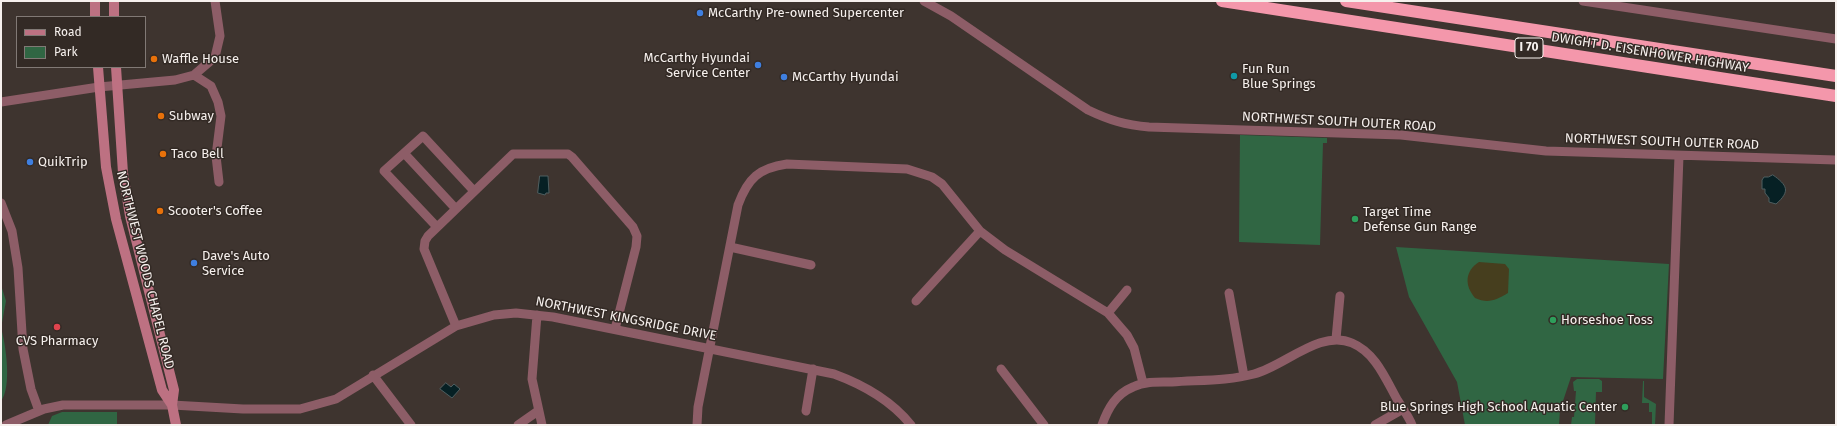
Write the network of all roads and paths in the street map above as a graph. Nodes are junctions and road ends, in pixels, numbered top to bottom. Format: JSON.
{"nodes":[{"id":1,"x":95,"y":1,"type":"edge"},
{"id":2,"x":114,"y":1,"type":"edge"},
{"id":3,"x":215,"y":1,"type":"edge"},
{"id":4,"x":924,"y":1,"type":"edge"},
{"id":5,"x":1222,"y":1,"type":"edge"},
{"id":6,"x":1346,"y":1,"type":"edge"},
{"id":7,"x":1583,"y":1,"type":"edge"},
{"id":8,"x":96,"y":16,"type":"edge"},
{"id":9,"x":114,"y":16,"type":"edge"},
{"id":10,"x":1836,"y":39,"type":"edge"},
{"id":11,"x":98,"y":68,"type":"edge"},
{"id":12,"x":116,"y":68,"type":"edge"},
{"id":13,"x":194,"y":75,"type":"junction"},
{"id":14,"x":1836,"y":76,"type":"edge"},
{"id":15,"x":117,"y":85,"type":"junction"},
{"id":16,"x":99,"y":87,"type":"junction"},
{"id":17,"x":1836,"y":96,"type":"edge"},
{"id":18,"x":1,"y":102,"type":"edge"},
{"id":19,"x":404,"y":153,"type":"junction"},
{"id":20,"x":1680,"y":156,"type":"junction"},
{"id":21,"x":1836,"y":160,"type":"edge"},
{"id":22,"x":219,"y":182,"type":"dead end"},
{"id":23,"x":474,"y":191,"type":"junction"},
{"id":24,"x":1,"y":203,"type":"edge"},
{"id":25,"x":456,"y":209,"type":"junction"},
{"id":26,"x":437,"y":227,"type":"junction"},
{"id":27,"x":980,"y":231,"type":"junction"},
{"id":28,"x":730,"y":247,"type":"junction"},
{"id":29,"x":811,"y":265,"type":"dead end"},
{"id":30,"x":1127,"y":290,"type":"dead end"},
{"id":31,"x":1229,"y":293,"type":"dead end"},
{"id":32,"x":1340,"y":296,"type":"dead end"},
{"id":33,"x":916,"y":301,"type":"dead end"},
{"id":34,"x":1108,"y":313,"type":"junction"},
{"id":35,"x":537,"y":315,"type":"junction"},
{"id":36,"x":456,"y":326,"type":"junction"},
{"id":37,"x":615,"y":329,"type":"junction"},
{"id":38,"x":1336,"y":339,"type":"junction"},
{"id":39,"x":710,"y":348,"type":"junction"},
{"id":40,"x":813,"y":369,"type":"junction"},
{"id":41,"x":1001,"y":369,"type":"dead end"},
{"id":42,"x":373,"y":375,"type":"junction"},
{"id":43,"x":1244,"y":376,"type":"junction"},
{"id":44,"x":1143,"y":383,"type":"junction"},
{"id":45,"x":172,"y":404,"type":"junction"},
{"id":46,"x":1403,"y":409,"type":"junction"},
{"id":47,"x":538,"y":410,"type":"junction"},
{"id":48,"x":806,"y":410,"type":"dead end"},
{"id":49,"x":39,"y":411,"type":"junction"},
{"id":50,"x":6,"y":425,"type":"edge"},
{"id":51,"x":176,"y":425,"type":"edge"},
{"id":52,"x":411,"y":425,"type":"edge"},
{"id":53,"x":518,"y":425,"type":"edge"},
{"id":54,"x":542,"y":425,"type":"edge"},
{"id":55,"x":697,"y":425,"type":"edge"},
{"id":56,"x":911,"y":425,"type":"edge"},
{"id":57,"x":1044,"y":425,"type":"edge"},
{"id":58,"x":1102,"y":425,"type":"edge"},
{"id":59,"x":1375,"y":425,"type":"edge"},
{"id":60,"x":1412,"y":425,"type":"edge"},
{"id":61,"x":1669,"y":425,"type":"edge"}],
"edges":[{"from":1,"to":8,"type":"main road"},
{"from":2,"to":9,"type":"main road"},
{"from":3,"to":13,"type":"street"},
{"from":4,"to":20,"type":"street","name":"NORTHWEST SOUTH OUTER ROAD"},
{"from":5,"to":17,"type":"highway","name":"DWIGHT D. EISENHOWER HIGHWAY","number":"I 70"},
{"from":6,"to":14,"type":"highway","name":"DWIGHT D. EISENHOWER HIGHWAY","number":"I 70"},
{"from":7,"to":10,"type":"street"},
{"from":11,"to":16,"type":"main road","name":"NORTHWEST WOODS CHAPEL ROAD"},
{"from":12,"to":15,"type":"main road","name":"NORTHWEST WOODS CHAPEL ROAD"},
{"from":13,"to":15,"type":"street"},
{"from":13,"to":22,"type":"street"},
{"from":15,"to":16,"type":"street"},
{"from":15,"to":45,"type":"main road","name":"NORTHWEST WOODS CHAPEL ROAD"},
{"from":16,"to":18,"type":"street"},
{"from":16,"to":45,"type":"main road","name":"NORTHWEST WOODS CHAPEL ROAD"},
{"from":19,"to":23,"type":"street"},
{"from":19,"to":25,"type":"street"},
{"from":19,"to":26,"type":"street"},
{"from":20,"to":21,"type":"street","name":"NORTHWEST SOUTH OUTER ROAD"},
{"from":20,"to":61,"type":"street"},
{"from":23,"to":25,"type":"street"},
{"from":23,"to":37,"type":"street"},
{"from":24,"to":49,"type":"street"},
{"from":25,"to":26,"type":"street"},
{"from":26,"to":36,"type":"street"},
{"from":27,"to":28,"type":"street"},
{"from":27,"to":33,"type":"street"},
{"from":27,"to":34,"type":"street"},
{"from":28,"to":29,"type":"street"},
{"from":28,"to":39,"type":"street"},
{"from":30,"to":34,"type":"street"},
{"from":31,"to":43,"type":"street"},
{"from":32,"to":38,"type":"street"},
{"from":34,"to":44,"type":"street"},
{"from":35,"to":36,"type":"street","name":"NORTHWEST KINGSRIDGE DRIVE"},
{"from":35,"to":37,"type":"street","name":"NORTHWEST KINGSRIDGE DRIVE"},
{"from":35,"to":47,"type":"street"},
{"from":36,"to":42,"type":"street","name":"NORTHWEST KINGSRIDGE DRIVE"},
{"from":37,"to":39,"type":"street","name":"NORTHWEST KINGSRIDGE DRIVE"},
{"from":38,"to":43,"type":"street"},
{"from":38,"to":46,"type":"street"},
{"from":39,"to":40,"type":"street","name":"NORTHWEST KINGSRIDGE DRIVE"},
{"from":39,"to":55,"type":"street"},
{"from":40,"to":48,"type":"street"},
{"from":40,"to":56,"type":"street","name":"NORTHWEST KINGSRIDGE DRIVE"},
{"from":41,"to":57,"type":"street"},
{"from":42,"to":45,"type":"street","name":"NORTHWEST KINGSRIDGE DRIVE"},
{"from":42,"to":52,"type":"street"},
{"from":43,"to":44,"type":"street"},
{"from":44,"to":58,"type":"street"},
{"from":45,"to":49,"type":"street","name":"NORTHWEST KINGSRIDGE DRIVE"},
{"from":45,"to":51,"type":"main road","name":"NORTHWEST WOODS CHAPEL ROAD"},
{"from":46,"to":59,"type":"street"},
{"from":46,"to":60,"type":"street"},
{"from":47,"to":53,"type":"street"},
{"from":47,"to":54,"type":"street"},
{"from":49,"to":50,"type":"street","name":"NORTHWEST KINGSRIDGE DRIVE"}]}
